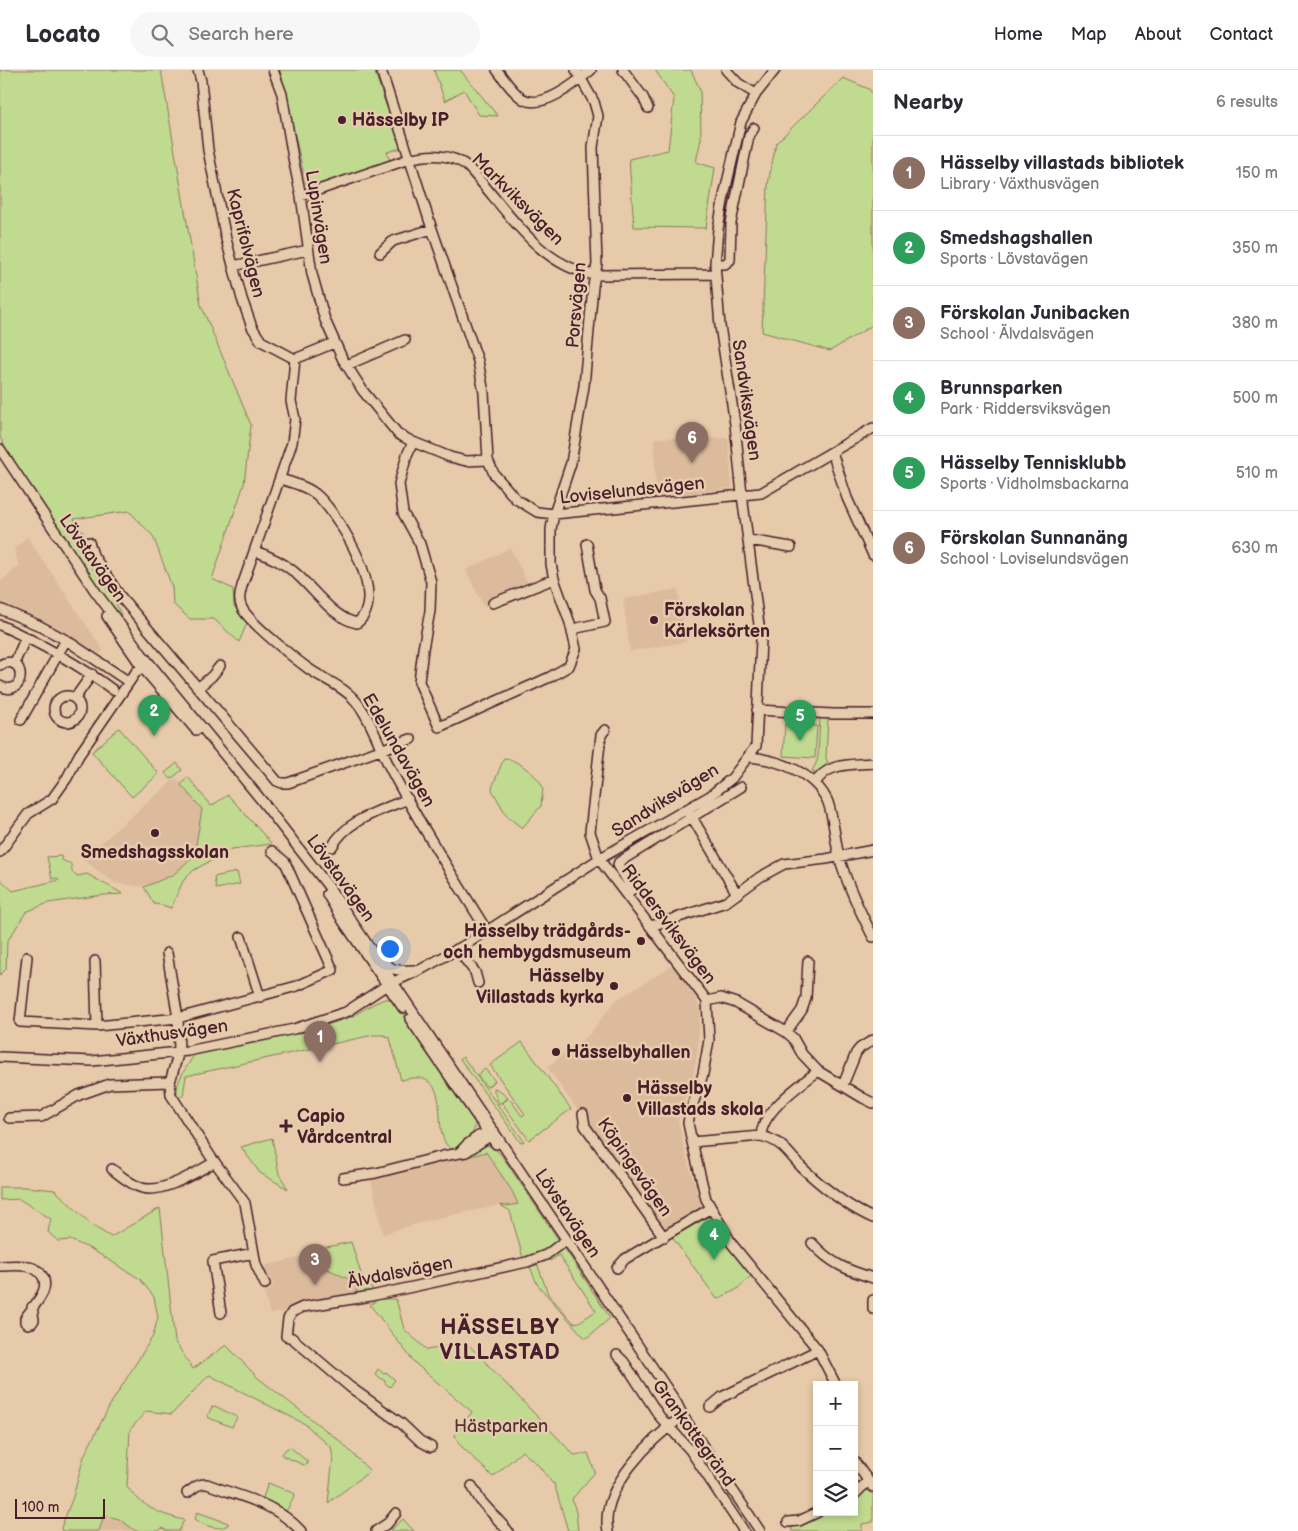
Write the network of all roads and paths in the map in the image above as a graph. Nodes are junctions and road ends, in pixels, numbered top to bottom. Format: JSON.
{"nodes":[{"id":1,"x":198,"y":70,"type":"edge"},
{"id":2,"x":273,"y":70,"type":"edge"},
{"id":3,"x":380,"y":70,"type":"edge"},
{"id":4,"x":497,"y":70,"type":"edge"},
{"id":5,"x":576,"y":70,"type":"edge"},
{"id":6,"x":591,"y":70,"type":"edge"},
{"id":7,"x":622,"y":70,"type":"edge"},
{"id":8,"x":726,"y":70,"type":"edge"},
{"id":9,"x":775,"y":70,"type":"edge"},
{"id":10,"x":581,"y":78,"type":"junction"},
{"id":11,"x":756,"y":94,"type":"junction"},
{"id":12,"x":648,"y":108,"type":"dead end"},
{"id":13,"x":754,"y":128,"type":"dead end"},
{"id":14,"x":409,"y":159,"type":"junction"},
{"id":15,"x":301,"y":196,"type":"junction"},
{"id":16,"x":432,"y":230,"type":"junction"},
{"id":17,"x":308,"y":250,"type":"junction"},
{"id":18,"x":380,"y":253,"type":"dead end"},
{"id":19,"x":715,"y":264,"type":"junction"},
{"id":20,"x":233,"y":266,"type":"junction"},
{"id":21,"x":715,"y":274,"type":"junction"},
{"id":22,"x":595,"y":275,"type":"junction"},
{"id":23,"x":405,"y":340,"type":"dead end"},
{"id":24,"x":334,"y":342,"type":"junction"},
{"id":25,"x":295,"y":359,"type":"junction"},
{"id":26,"x":347,"y":365,"type":"junction"},
{"id":27,"x":873,"y":428,"type":"edge"},
{"id":28,"x":413,"y":442,"type":"junction"},
{"id":29,"x":0,"y":449,"type":"edge"},
{"id":30,"x":832,"y":452,"type":"junction"},
{"id":31,"x":0,"y":457,"type":"edge"},
{"id":32,"x":488,"y":460,"type":"junction"},
{"id":33,"x":280,"y":479,"type":"junction"},
{"id":34,"x":742,"y":496,"type":"junction"},
{"id":35,"x":554,"y":514,"type":"junction"},
{"id":36,"x":749,"y":540,"type":"junction"},
{"id":37,"x":89,"y":542,"type":"dead end"},
{"id":38,"x":587,"y":544,"type":"dead end"},
{"id":39,"x":791,"y":547,"type":"dead end"},
{"id":40,"x":255,"y":550,"type":"junction"},
{"id":41,"x":873,"y":555,"type":"edge"},
{"id":42,"x":554,"y":579,"type":"junction"},
{"id":43,"x":493,"y":603,"type":"dead end"},
{"id":44,"x":0,"y":609,"type":"edge"},
{"id":45,"x":0,"y":625,"type":"edge"},
{"id":46,"x":572,"y":633,"type":"junction"},
{"id":47,"x":26,"y":637,"type":"junction"},
{"id":48,"x":66,"y":640,"type":"junction"},
{"id":49,"x":57,"y":655,"type":"junction"},
{"id":50,"x":14,"y":664,"type":"junction"},
{"id":51,"x":0,"y":665,"type":"edge"},
{"id":52,"x":220,"y":666,"type":"dead end"},
{"id":53,"x":147,"y":668,"type":"junction"},
{"id":54,"x":92,"y":674,"type":"junction"},
{"id":55,"x":130,"y":682,"type":"junction"},
{"id":56,"x":0,"y":686,"type":"edge"},
{"id":57,"x":198,"y":688,"type":"junction"},
{"id":58,"x":113,"y":690,"type":"dead end"},
{"id":59,"x":75,"y":698,"type":"dead end"},
{"id":60,"x":757,"y":710,"type":"junction"},
{"id":61,"x":873,"y":714,"type":"edge"},
{"id":62,"x":21,"y":720,"type":"dead end"},
{"id":63,"x":605,"y":730,"type":"dead end"},
{"id":64,"x":411,"y":739,"type":"dead end"},
{"id":65,"x":382,"y":750,"type":"junction"},
{"id":66,"x":750,"y":757,"type":"junction"},
{"id":67,"x":873,"y":763,"type":"edge"},
{"id":68,"x":815,"y":784,"type":"junction"},
{"id":69,"x":741,"y":787,"type":"dead end"},
{"id":70,"x":408,"y":799,"type":"junction"},
{"id":71,"x":690,"y":813,"type":"junction"},
{"id":72,"x":332,"y":847,"type":"dead end"},
{"id":73,"x":873,"y":850,"type":"edge"},
{"id":74,"x":272,"y":851,"type":"dead end"},
{"id":75,"x":0,"y":852,"type":"edge"},
{"id":76,"x":839,"y":856,"type":"junction"},
{"id":77,"x":599,"y":859,"type":"junction"},
{"id":78,"x":627,"y":894,"type":"junction"},
{"id":79,"x":737,"y":894,"type":"junction"},
{"id":80,"x":869,"y":918,"type":"edge"},
{"id":81,"x":651,"y":926,"type":"junction"},
{"id":82,"x":487,"y":931,"type":"junction"},
{"id":83,"x":241,"y":937,"type":"dead end"},
{"id":84,"x":873,"y":937,"type":"edge"},
{"id":85,"x":457,"y":948,"type":"junction"},
{"id":86,"x":364,"y":952,"type":"junction"},
{"id":87,"x":167,"y":953,"type":"dead end"},
{"id":88,"x":374,"y":953,"type":"junction"},
{"id":89,"x":27,"y":957,"type":"dead end"},
{"id":90,"x":95,"y":961,"type":"dead end"},
{"id":91,"x":808,"y":961,"type":"dead end"},
{"id":92,"x":420,"y":970,"type":"junction"},
{"id":93,"x":478,"y":983,"type":"dead end"},
{"id":94,"x":392,"y":986,"type":"junction"},
{"id":95,"x":371,"y":996,"type":"junction"},
{"id":96,"x":260,"y":997,"type":"junction"},
{"id":97,"x":707,"y":1001,"type":"junction"},
{"id":98,"x":346,"y":1012,"type":"junction"},
{"id":99,"x":178,"y":1018,"type":"junction"},
{"id":100,"x":97,"y":1026,"type":"junction"},
{"id":101,"x":786,"y":1032,"type":"junction"},
{"id":102,"x":873,"y":1040,"type":"edge"},
{"id":103,"x":179,"y":1052,"type":"junction"},
{"id":104,"x":0,"y":1058,"type":"edge"},
{"id":105,"x":818,"y":1071,"type":"junction"},
{"id":106,"x":170,"y":1082,"type":"junction"},
{"id":107,"x":843,"y":1086,"type":"junction"},
{"id":108,"x":873,"y":1102,"type":"edge"},
{"id":109,"x":583,"y":1114,"type":"dead end"},
{"id":110,"x":9,"y":1118,"type":"dead end"},
{"id":111,"x":490,"y":1133,"type":"junction"},
{"id":112,"x":761,"y":1136,"type":"junction"},
{"id":113,"x":692,"y":1142,"type":"junction"},
{"id":114,"x":215,"y":1162,"type":"junction"},
{"id":115,"x":112,"y":1169,"type":"dead end"},
{"id":116,"x":343,"y":1178,"type":"dead end"},
{"id":117,"x":711,"y":1208,"type":"junction"},
{"id":118,"x":873,"y":1218,"type":"edge"},
{"id":119,"x":664,"y":1237,"type":"junction"},
{"id":120,"x":565,"y":1241,"type":"junction"},
{"id":121,"x":812,"y":1243,"type":"dead end"},
{"id":122,"x":254,"y":1253,"type":"junction"},
{"id":123,"x":0,"y":1266,"type":"edge"},
{"id":124,"x":617,"y":1268,"type":"dead end"},
{"id":125,"x":873,"y":1278,"type":"edge"},
{"id":126,"x":265,"y":1284,"type":"dead end"},
{"id":127,"x":873,"y":1300,"type":"edge"},
{"id":128,"x":32,"y":1307,"type":"dead end"},
{"id":129,"x":873,"y":1309,"type":"edge"},
{"id":130,"x":221,"y":1313,"type":"dead end"},
{"id":131,"x":818,"y":1350,"type":"junction"},
{"id":132,"x":617,"y":1355,"type":"dead end"},
{"id":133,"x":834,"y":1381,"type":"edge"},
{"id":134,"x":710,"y":1407,"type":"dead end"},
{"id":135,"x":683,"y":1416,"type":"junction"},
{"id":136,"x":669,"y":1426,"type":"junction"},
{"id":137,"x":431,"y":1447,"type":"dead end"},
{"id":138,"x":858,"y":1466,"type":"edge"},
{"id":139,"x":871,"y":1484,"type":"edge"},
{"id":140,"x":472,"y":1486,"type":"dead end"},
{"id":141,"x":858,"y":1492,"type":"edge"},
{"id":142,"x":186,"y":1493,"type":"dead end"},
{"id":143,"x":396,"y":1513,"type":"dead end"},
{"id":144,"x":813,"y":1514,"type":"edge"},
{"id":145,"x":788,"y":1522,"type":"dead end"},
{"id":146,"x":301,"y":1531,"type":"edge"},
{"id":147,"x":376,"y":1531,"type":"edge"},
{"id":148,"x":508,"y":1531,"type":"edge"},
{"id":149,"x":608,"y":1531,"type":"edge"},
{"id":150,"x":744,"y":1531,"type":"edge"},
{"id":151,"x":760,"y":1531,"type":"edge"}],
"edges":[{"from":1,"to":20,"type":"street","name":"Kaprifolvägen"},
{"from":2,"to":15,"type":"street","name":"Lupinvägen"},
{"from":3,"to":14,"type":"street","name":"Loviselundsvägen"},
{"from":4,"to":10,"type":"street"},
{"from":5,"to":10,"type":"street","name":"Porsvägen"},
{"from":6,"to":10,"type":"street"},
{"from":7,"to":12,"type":"street"},
{"from":8,"to":11,"type":"street"},
{"from":9,"to":11,"type":"street","name":"Sandviksvägen"},
{"from":10,"to":22,"type":"street","name":"Porsvägen"},
{"from":11,"to":19,"type":"street","name":"Sandviksvägen"},
{"from":13,"to":19,"type":"street"},
{"from":14,"to":15,"type":"street","name":"Markviksvägen"},
{"from":14,"to":16,"type":"street","name":"Loviselundsvägen"},
{"from":14,"to":22,"type":"street","name":"Markviksvägen"},
{"from":15,"to":17,"type":"street","name":"Lupinvägen"},
{"from":16,"to":18,"type":"street"},
{"from":16,"to":32,"type":"street","name":"Loviselundsvägen"},
{"from":17,"to":20,"type":"street"},
{"from":17,"to":24,"type":"street","name":"Lupinvägen"},
{"from":19,"to":21,"type":"street","name":"Sandviksvägen"},
{"from":20,"to":25,"type":"street","name":"Kaprifolvägen"},
{"from":21,"to":22,"type":"street","name":"Markviksvägen"},
{"from":21,"to":34,"type":"street","name":"Sandviksvägen"},
{"from":22,"to":35,"type":"street","name":"Porsvägen"},
{"from":23,"to":26,"type":"street"},
{"from":24,"to":25,"type":"street"},
{"from":24,"to":26,"type":"street","name":"Lupinvägen"},
{"from":25,"to":33,"type":"street","name":"Edelundavägen"},
{"from":26,"to":28,"type":"street","name":"Lupinvägen"},
{"from":27,"to":30,"type":"street","name":"Loviselundsvägen"},
{"from":28,"to":32,"type":"street","name":"Lupinvägen"},
{"from":28,"to":46,"type":"street","name":"Porsvägen"},
{"from":29,"to":53,"type":"street","name":"Lövstavägen"},
{"from":30,"to":34,"type":"street","name":"Loviselundsvägen"},
{"from":30,"to":41,"type":"street"},
{"from":31,"to":53,"type":"street","name":"Lövstavägen"},
{"from":32,"to":35,"type":"street","name":"Loviselundsvägen"},
{"from":33,"to":40,"type":"street","name":"Edelundavägen"},
{"from":33,"to":40,"type":"street"},
{"from":34,"to":35,"type":"street","name":"Loviselundsvägen"},
{"from":34,"to":36,"type":"street","name":"Sandviksvägen"},
{"from":35,"to":42,"type":"street","name":"Porsvägen"},
{"from":36,"to":39,"type":"street"},
{"from":36,"to":60,"type":"street","name":"Sandviksvägen"},
{"from":37,"to":57,"type":"street"},
{"from":38,"to":46,"type":"street"},
{"from":40,"to":65,"type":"street","name":"Edelundavägen"},
{"from":42,"to":43,"type":"street"},
{"from":42,"to":46,"type":"street","name":"Porsvägen"},
{"from":44,"to":48,"type":"street"},
{"from":45,"to":47,"type":"street"},
{"from":47,"to":49,"type":"street"},
{"from":47,"to":50,"type":"street"},
{"from":48,"to":49,"type":"street"},
{"from":48,"to":55,"type":"street"},
{"from":49,"to":54,"type":"street"},
{"from":49,"to":62,"type":"street"},
{"from":50,"to":51,"type":"street"},
{"from":50,"to":56,"type":"street"},
{"from":52,"to":57,"type":"street"},
{"from":53,"to":55,"type":"street"},
{"from":53,"to":86,"type":"street","name":"Lövstavägen"},
{"from":53,"to":88,"type":"street","name":"Lövstavägen"},
{"from":54,"to":58,"type":"street"},
{"from":54,"to":59,"type":"street"},
{"from":55,"to":75,"type":"street"},
{"from":57,"to":65,"type":"street"},
{"from":60,"to":61,"type":"street"},
{"from":60,"to":66,"type":"street","name":"Sandviksvägen"},
{"from":63,"to":77,"type":"street"},
{"from":64,"to":65,"type":"street"},
{"from":65,"to":70,"type":"street","name":"Edelundavägen"},
{"from":66,"to":68,"type":"street"},
{"from":66,"to":71,"type":"street","name":"Sandviksvägen"},
{"from":67,"to":68,"type":"street"},
{"from":68,"to":76,"type":"street"},
{"from":69,"to":71,"type":"street"},
{"from":70,"to":72,"type":"street"},
{"from":70,"to":82,"type":"street","name":"Edelundavägen"},
{"from":71,"to":77,"type":"street","name":"Sandviksvägen"},
{"from":71,"to":78,"type":"street"},
{"from":71,"to":79,"type":"street"},
{"from":73,"to":76,"type":"street"},
{"from":74,"to":96,"type":"street"},
{"from":76,"to":79,"type":"street"},
{"from":76,"to":80,"type":"street"},
{"from":77,"to":78,"type":"street","name":"Riddersviksvägen"},
{"from":77,"to":82,"type":"street","name":"Sandviksvägen"},
{"from":78,"to":81,"type":"street","name":"Riddersviksvägen"},
{"from":79,"to":81,"type":"street"},
{"from":80,"to":84,"type":"street"},
{"from":81,"to":97,"type":"street","name":"Riddersviksvägen"},
{"from":82,"to":85,"type":"street","name":"Sandviksvägen"},
{"from":83,"to":96,"type":"street"},
{"from":85,"to":92,"type":"street","name":"Sandviksvägen"},
{"from":85,"to":93,"type":"street"},
{"from":86,"to":94,"type":"street","name":"Lövstavägen"},
{"from":86,"to":95,"type":"street"},
{"from":87,"to":99,"type":"street"},
{"from":88,"to":92,"type":"street"},
{"from":88,"to":94,"type":"street","name":"Lövstavägen"},
{"from":89,"to":100,"type":"street"},
{"from":90,"to":100,"type":"street"},
{"from":91,"to":101,"type":"street"},
{"from":92,"to":94,"type":"street","name":"Sandviksvägen"},
{"from":94,"to":95,"type":"street","name":"Växthusvägen"},
{"from":94,"to":98,"type":"street","name":"Växthusvägen"},
{"from":94,"to":111,"type":"street","name":"Lövstavägen"},
{"from":95,"to":98,"type":"street","name":"Växthusvägen"},
{"from":96,"to":99,"type":"street"},
{"from":97,"to":101,"type":"street"},
{"from":97,"to":113,"type":"street","name":"Riddersviksvägen"},
{"from":98,"to":103,"type":"street","name":"Växthusvägen"},
{"from":99,"to":100,"type":"street"},
{"from":99,"to":103,"type":"street"},
{"from":101,"to":105,"type":"street"},
{"from":102,"to":107,"type":"street"},
{"from":103,"to":104,"type":"street","name":"Växthusvägen"},
{"from":103,"to":106,"type":"street"},
{"from":105,"to":107,"type":"street"},
{"from":105,"to":112,"type":"street"},
{"from":106,"to":110,"type":"street"},
{"from":106,"to":114,"type":"street"},
{"from":107,"to":108,"type":"street"},
{"from":109,"to":119,"type":"street","name":"Köpingsvägen"},
{"from":111,"to":116,"type":"street"},
{"from":111,"to":120,"type":"street","name":"Lövstavägen"},
{"from":112,"to":113,"type":"street"},
{"from":112,"to":118,"type":"street"},
{"from":113,"to":117,"type":"street","name":"Riddersviksvägen"},
{"from":114,"to":115,"type":"street"},
{"from":114,"to":122,"type":"street"},
{"from":117,"to":119,"type":"street"},
{"from":117,"to":131,"type":"street","name":"Riddersviksvägen"},
{"from":119,"to":124,"type":"street"},
{"from":120,"to":135,"type":"street","name":"Lövstavägen"},
{"from":120,"to":137,"type":"street","name":"Älvdalsvägen"},
{"from":121,"to":125,"type":"street"},
{"from":122,"to":126,"type":"street"},
{"from":122,"to":130,"type":"street"},
{"from":123,"to":128,"type":"street"},
{"from":127,"to":129,"type":"street"},
{"from":131,"to":133,"type":"street","name":"Riddersviksvägen"},
{"from":131,"to":134,"type":"street"},
{"from":132,"to":136,"type":"street","name":"Grankottegränd"},
{"from":135,"to":136,"type":"street"},
{"from":135,"to":151,"type":"street","name":"Lövstavägen"},
{"from":136,"to":149,"type":"street"},
{"from":136,"to":150,"type":"street","name":"Grankottegränd"},
{"from":138,"to":139,"type":"street"},
{"from":139,"to":141,"type":"street"},
{"from":140,"to":148,"type":"street"},
{"from":142,"to":146,"type":"street"},
{"from":143,"to":147,"type":"street"},
{"from":144,"to":145,"type":"street"}]}
